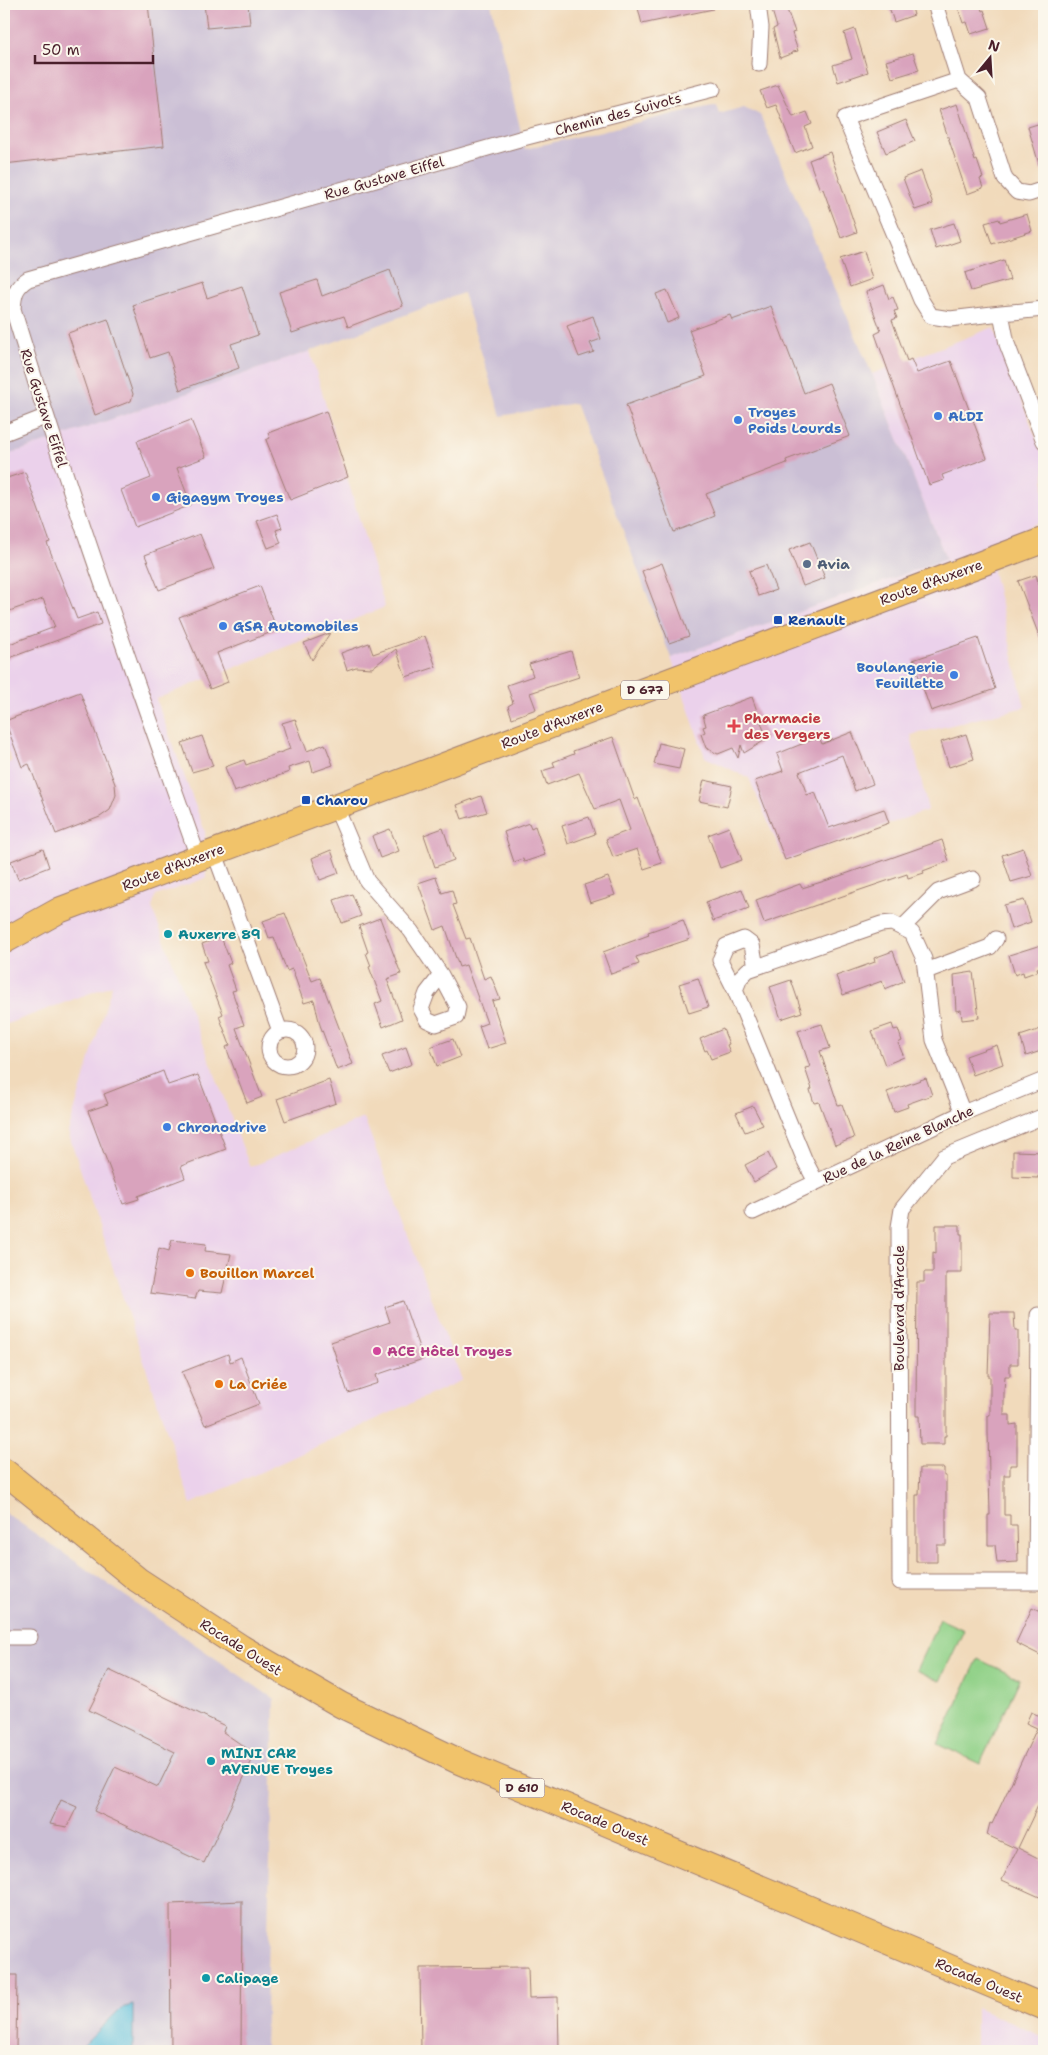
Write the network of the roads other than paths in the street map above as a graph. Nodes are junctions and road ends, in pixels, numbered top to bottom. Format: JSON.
{"nodes":[{"id":1,"x":758,"y":4,"type":"edge"},
{"id":2,"x":935,"y":4,"type":"edge"},
{"id":3,"x":759,"y":64,"type":"dead end"},
{"id":4,"x":959,"y":80,"type":"junction"},
{"id":5,"x":713,"y":89,"type":"dead end"},
{"id":6,"x":523,"y":138,"type":"joint"},
{"id":7,"x":1044,"y":189,"type":"edge"},
{"id":8,"x":1044,"y":309,"type":"edge"},
{"id":9,"x":1001,"y":313,"type":"junction"},
{"id":10,"x":46,"y":417,"type":"junction"},
{"id":11,"x":4,"y":433,"type":"edge"},
{"id":12,"x":1044,"y":441,"type":"edge"},
{"id":13,"x":1044,"y":540,"type":"edge"},
{"id":14,"x":336,"y":806,"type":"junction"},
{"id":15,"x":206,"y":854,"type":"junction"},
{"id":16,"x":973,"y":879,"type":"dead end"},
{"id":17,"x":60,"y":910,"type":"junction"},
{"id":18,"x":4,"y":925,"type":"edge"},
{"id":19,"x":903,"y":927,"type":"junction"},
{"id":20,"x":996,"y":939,"type":"dead end"},
{"id":21,"x":4,"y":941,"type":"edge"},
{"id":22,"x":756,"y":967,"type":"junction"},
{"id":23,"x":926,"y":971,"type":"junction"},
{"id":24,"x":441,"y":975,"type":"dead end"},
{"id":25,"x":735,"y":990,"type":"junction"},
{"id":26,"x":280,"y":1031,"type":"dead end"},
{"id":27,"x":1044,"y":1080,"type":"edge"},
{"id":28,"x":963,"y":1113,"type":"junction"},
{"id":29,"x":1044,"y":1116,"type":"edge"},
{"id":30,"x":816,"y":1182,"type":"junction"},
{"id":31,"x":753,"y":1212,"type":"dead end"},
{"id":32,"x":1038,"y":1315,"type":"dead end"},
{"id":33,"x":4,"y":1460,"type":"edge"},
{"id":34,"x":4,"y":1471,"type":"edge"},
{"id":35,"x":39,"y":1499,"type":"junction"},
{"id":36,"x":1040,"y":1582,"type":"edge"},
{"id":37,"x":4,"y":1637,"type":"edge"},
{"id":38,"x":30,"y":1637,"type":"dead end"},
{"id":39,"x":1044,"y":2007,"type":"edge"}],
"edges":[{"from":1,"to":3,"type":"street"},
{"from":2,"to":4,"type":"street"},
{"from":4,"to":7,"type":"street"},
{"from":4,"to":9,"type":"street"},
{"from":5,"to":6,"type":"street","name":"Chemin des Suivots"},
{"from":6,"to":10,"type":"street","name":"Rue Gustave Eiffel"},
{"from":8,"to":9,"type":"street"},
{"from":9,"to":12,"type":"street"},
{"from":10,"to":11,"type":"street"},
{"from":10,"to":15,"type":"street","name":"Rue Gustave Eiffel"},
{"from":13,"to":14,"type":"main road","name":"Route d'Auxerre","number":"D 677"},
{"from":14,"to":15,"type":"main road","name":"Route d'Auxerre","number":"D 677"},
{"from":14,"to":24,"type":"street"},
{"from":15,"to":17,"type":"main road","name":"Route d'Auxerre","number":"D 677"},
{"from":15,"to":26,"type":"street","name":"Rue Gustave Eiffel"},
{"from":16,"to":19,"type":"street"},
{"from":17,"to":18,"type":"main road","name":"Route d'Auxerre","number":"D 677"},
{"from":17,"to":21,"type":"main road","name":"Route d'Auxerre","number":"D 677"},
{"from":19,"to":22,"type":"street"},
{"from":19,"to":23,"type":"street"},
{"from":20,"to":23,"type":"street"},
{"from":22,"to":25,"type":"street"},
{"from":22,"to":25,"type":"street"},
{"from":23,"to":28,"type":"street"},
{"from":25,"to":30,"type":"street"},
{"from":27,"to":28,"type":"street","name":"Rue de la Reine Blanche"},
{"from":28,"to":30,"type":"street","name":"Rue de la Reine Blanche"},
{"from":29,"to":36,"type":"street","name":"Boulevard d'Arcole"},
{"from":30,"to":31,"type":"street","name":"Rue de la Reine Blanche"},
{"from":32,"to":36,"type":"street"},
{"from":33,"to":35,"type":"main road","name":"Rocade Ouest","number":"D 610"},
{"from":34,"to":35,"type":"main road","name":"Rocade Ouest","number":"D 610"},
{"from":35,"to":39,"type":"main road","name":"Rocade Ouest","number":"D 610"},
{"from":37,"to":38,"type":"street"}]}
